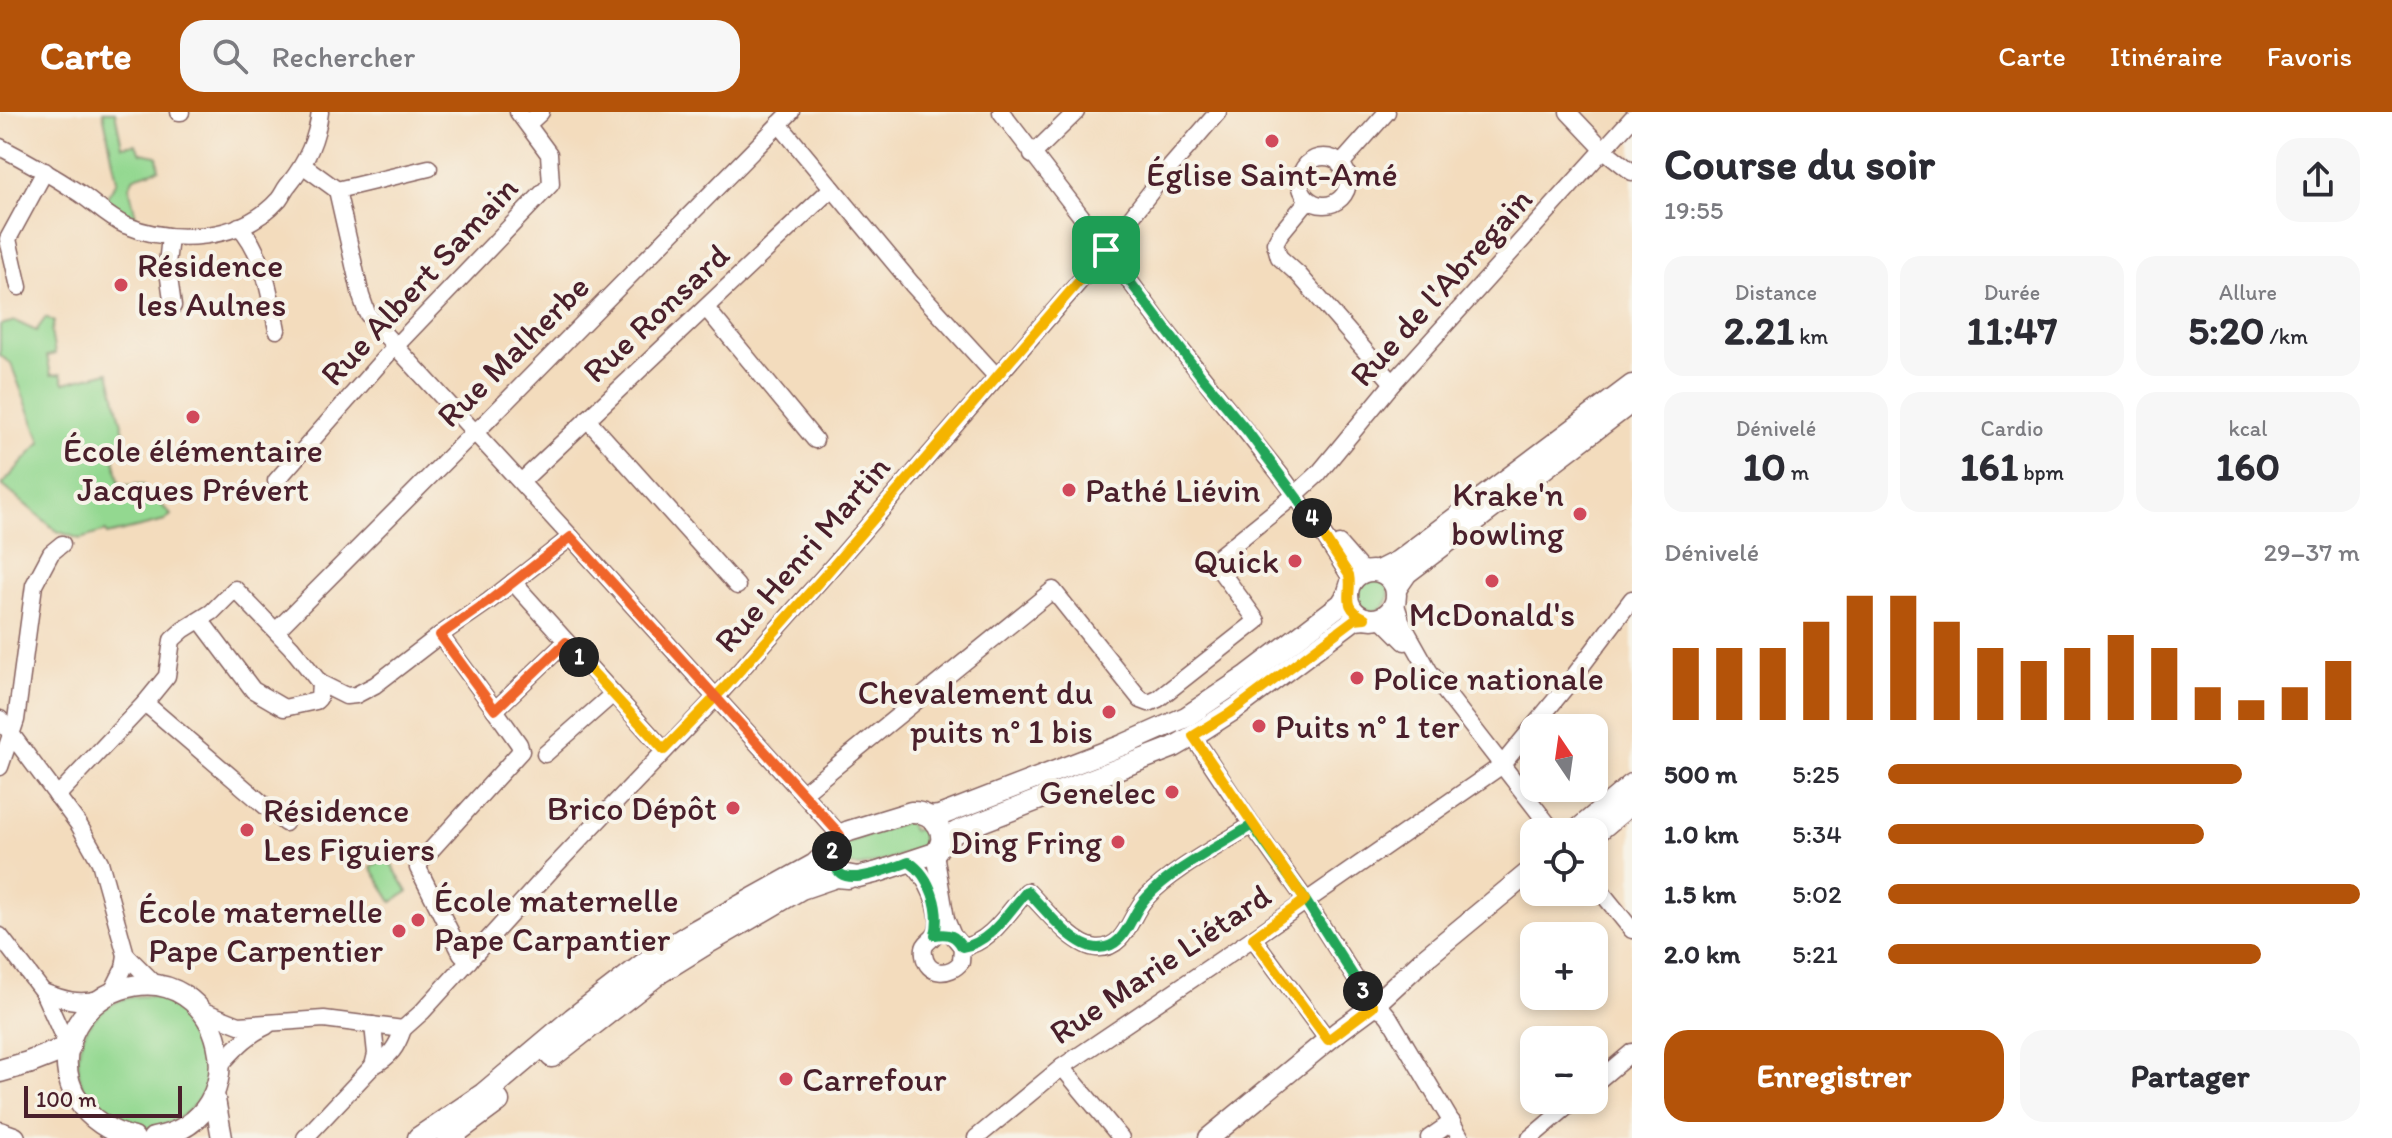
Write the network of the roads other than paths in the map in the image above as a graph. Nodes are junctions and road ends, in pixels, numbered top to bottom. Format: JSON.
{"nodes":[{"id":1,"x":320,"y":112,"type":"edge"},
{"id":2,"x":541,"y":112,"type":"edge"},
{"id":3,"x":1001,"y":112,"type":"edge"},
{"id":4,"x":1076,"y":112,"type":"edge"},
{"id":5,"x":1218,"y":112,"type":"edge"},
{"id":6,"x":1387,"y":112,"type":"edge"},
{"id":7,"x":1568,"y":112,"type":"edge"},
{"id":8,"x":523,"y":118,"type":"edge"},
{"id":9,"x":1632,"y":118,"type":"edge"},
{"id":10,"x":785,"y":123,"type":"edge"},
{"id":11,"x":0,"y":147,"type":"edge"},
{"id":12,"x":1604,"y":150,"type":"junction"},
{"id":13,"x":1032,"y":155,"type":"junction"},
{"id":14,"x":1340,"y":165,"type":"junction"},
{"id":15,"x":304,"y":166,"type":"junction"},
{"id":16,"x":429,"y":168,"type":"dead end"},
{"id":17,"x":45,"y":171,"type":"junction"},
{"id":18,"x":1632,"y":172,"type":"edge"},
{"id":19,"x":832,"y":188,"type":"junction"},
{"id":20,"x":337,"y":190,"type":"junction"},
{"id":21,"x":1308,"y":200,"type":"junction"},
{"id":22,"x":7,"y":226,"type":"edge"},
{"id":23,"x":239,"y":226,"type":"junction"},
{"id":24,"x":170,"y":237,"type":"junction"},
{"id":25,"x":1106,"y":250,"type":"junction"},
{"id":26,"x":19,"y":287,"type":"dead end"},
{"id":27,"x":173,"y":306,"type":"dead end"},
{"id":28,"x":706,"y":308,"type":"junction"},
{"id":29,"x":277,"y":330,"type":"dead end"},
{"id":30,"x":396,"y":347,"type":"junction"},
{"id":31,"x":997,"y":377,"type":"junction"},
{"id":32,"x":1393,"y":383,"type":"junction"},
{"id":33,"x":1632,"y":385,"type":"edge"},
{"id":34,"x":1632,"y":402,"type":"edge"},
{"id":35,"x":587,"y":419,"type":"junction"},
{"id":36,"x":469,"y":436,"type":"junction"},
{"id":37,"x":815,"y":440,"type":"dead end"},
{"id":38,"x":276,"y":481,"type":"dead end"},
{"id":39,"x":521,"y":482,"type":"junction"},
{"id":40,"x":1295,"y":495,"type":"junction"},
{"id":41,"x":571,"y":537,"type":"junction"},
{"id":42,"x":62,"y":544,"type":"dead end"},
{"id":43,"x":1360,"y":580,"type":"junction"},
{"id":44,"x":1399,"y":581,"type":"junction"},
{"id":45,"x":513,"y":582,"type":"junction"},
{"id":46,"x":737,"y":586,"type":"dead end"},
{"id":47,"x":1632,"y":599,"type":"edge"},
{"id":48,"x":1370,"y":618,"type":"junction"},
{"id":49,"x":201,"y":621,"type":"junction"},
{"id":50,"x":276,"y":631,"type":"junction"},
{"id":51,"x":440,"y":635,"type":"junction"},
{"id":52,"x":566,"y":642,"type":"junction"},
{"id":53,"x":1425,"y":666,"type":"junction"},
{"id":54,"x":320,"y":683,"type":"junction"},
{"id":55,"x":613,"y":694,"type":"junction"},
{"id":56,"x":716,"y":697,"type":"junction"},
{"id":57,"x":145,"y":703,"type":"junction"},
{"id":58,"x":495,"y":710,"type":"junction"},
{"id":59,"x":0,"y":719,"type":"edge"},
{"id":60,"x":12,"y":733,"type":"junction"},
{"id":61,"x":1193,"y":736,"type":"junction"},
{"id":62,"x":664,"y":750,"type":"junction"},
{"id":63,"x":545,"y":754,"type":"dead end"},
{"id":64,"x":1501,"y":766,"type":"junction"},
{"id":65,"x":0,"y":767,"type":"edge"},
{"id":66,"x":1632,"y":784,"type":"edge"},
{"id":67,"x":803,"y":793,"type":"junction"},
{"id":68,"x":57,"y":796,"type":"junction"},
{"id":69,"x":1632,"y":803,"type":"edge"},
{"id":70,"x":931,"y":817,"type":"junction"},
{"id":71,"x":1543,"y":818,"type":"edge"},
{"id":72,"x":1592,"y":818,"type":"edge"},
{"id":73,"x":285,"y":823,"type":"dead end"},
{"id":74,"x":1608,"y":823,"type":"edge"},
{"id":75,"x":1252,"y":825,"type":"junction"},
{"id":76,"x":836,"y":843,"type":"junction"},
{"id":77,"x":938,"y":847,"type":"junction"},
{"id":78,"x":909,"y":862,"type":"junction"},
{"id":79,"x":848,"y":877,"type":"junction"},
{"id":80,"x":1520,"y":880,"type":"edge"},
{"id":81,"x":1520,"y":895,"type":"edge"},
{"id":82,"x":1305,"y":900,"type":"junction"},
{"id":83,"x":1608,"y":900,"type":"edge"},
{"id":84,"x":1632,"y":930,"type":"edge"},
{"id":85,"x":935,"y":935,"type":"junction"},
{"id":86,"x":0,"y":936,"type":"edge"},
{"id":87,"x":1253,"y":938,"type":"junction"},
{"id":88,"x":957,"y":942,"type":"junction"},
{"id":89,"x":126,"y":955,"type":"junction"},
{"id":90,"x":469,"y":961,"type":"junction"},
{"id":91,"x":157,"y":986,"type":"junction"},
{"id":92,"x":43,"y":992,"type":"junction"},
{"id":93,"x":106,"y":995,"type":"junction"},
{"id":94,"x":1378,"y":1008,"type":"junction"},
{"id":95,"x":201,"y":1010,"type":"junction"},
{"id":96,"x":272,"y":1024,"type":"junction"},
{"id":97,"x":373,"y":1025,"type":"junction"},
{"id":98,"x":403,"y":1029,"type":"junction"},
{"id":99,"x":1328,"y":1040,"type":"junction"},
{"id":100,"x":69,"y":1046,"type":"junction"},
{"id":101,"x":1632,"y":1052,"type":"edge"},
{"id":102,"x":221,"y":1064,"type":"junction"},
{"id":103,"x":373,"y":1066,"type":"junction"},
{"id":104,"x":1062,"y":1067,"type":"junction"},
{"id":105,"x":0,"y":1071,"type":"edge"},
{"id":106,"x":1608,"y":1072,"type":"edge"},
{"id":107,"x":214,"y":1094,"type":"junction"},
{"id":108,"x":1558,"y":1114,"type":"edge"},
{"id":109,"x":1452,"y":1122,"type":"junction"},
{"id":110,"x":0,"y":1133,"type":"edge"},
{"id":111,"x":165,"y":1137,"type":"edge"},
{"id":112,"x":14,"y":1138,"type":"edge"},
{"id":113,"x":134,"y":1138,"type":"edge"},
{"id":114,"x":222,"y":1138,"type":"edge"},
{"id":115,"x":305,"y":1138,"type":"edge"},
{"id":116,"x":419,"y":1138,"type":"edge"},
{"id":117,"x":448,"y":1138,"type":"edge"},
{"id":118,"x":976,"y":1138,"type":"edge"},
{"id":119,"x":1121,"y":1138,"type":"edge"},
{"id":120,"x":1209,"y":1138,"type":"edge"},
{"id":121,"x":1231,"y":1138,"type":"edge"},
{"id":122,"x":1429,"y":1138,"type":"edge"},
{"id":123,"x":1461,"y":1138,"type":"edge"},
{"id":124,"x":1530,"y":1138,"type":"edge"}],
"edges":[{"from":1,"to":15,"type":"street"},
{"from":2,"to":8,"type":"street"},
{"from":3,"to":13,"type":"street"},
{"from":4,"to":13,"type":"street"},
{"from":5,"to":25,"type":"street","name":"Rue Henri Martin"},
{"from":6,"to":14,"type":"street"},
{"from":7,"to":12,"type":"street"},
{"from":8,"to":30,"type":"street","name":"Rue Albert Samain"},
{"from":9,"to":12,"type":"street","name":"Rue de l'Abregain"},
{"from":10,"to":19,"type":"street"},
{"from":10,"to":36,"type":"street","name":"Rue Malherbe"},
{"from":11,"to":17,"type":"street"},
{"from":12,"to":18,"type":"street"},
{"from":12,"to":32,"type":"street","name":"Rue de l'Abregain"},
{"from":13,"to":25,"type":"street"},
{"from":14,"to":21,"type":"street"},
{"from":14,"to":21,"type":"street"},
{"from":15,"to":20,"type":"street"},
{"from":15,"to":23,"type":"street"},
{"from":16,"to":20,"type":"street"},
{"from":17,"to":22,"type":"street"},
{"from":17,"to":24,"type":"street"},
{"from":19,"to":28,"type":"street","name":"Rue Ronsard"},
{"from":19,"to":31,"type":"street"},
{"from":20,"to":30,"type":"street"},
{"from":21,"to":32,"type":"street"},
{"from":22,"to":26,"type":"street"},
{"from":23,"to":24,"type":"street"},
{"from":23,"to":29,"type":"street"},
{"from":24,"to":27,"type":"street"},
{"from":25,"to":31,"type":"street","name":"Rue Henri Martin"},
{"from":25,"to":40,"type":"street"},
{"from":28,"to":35,"type":"street","name":"Rue Ronsard"},
{"from":28,"to":37,"type":"street"},
{"from":30,"to":36,"type":"street"},
{"from":30,"to":38,"type":"street","name":"Rue Albert Samain"},
{"from":31,"to":56,"type":"street","name":"Rue Henri Martin"},
{"from":32,"to":40,"type":"street","name":"Rue de l'Abregain"},
{"from":33,"to":44,"type":"main road"},
{"from":34,"to":44,"type":"main road"},
{"from":35,"to":39,"type":"street","name":"Rue Ronsard"},
{"from":35,"to":46,"type":"street"},
{"from":36,"to":39,"type":"street"},
{"from":36,"to":50,"type":"street","name":"Rue Malherbe"},
{"from":39,"to":41,"type":"street"},
{"from":40,"to":43,"type":"street"},
{"from":40,"to":67,"type":"street","name":"Rue de l'Abregain"},
{"from":41,"to":45,"type":"street"},
{"from":41,"to":56,"type":"street"},
{"from":42,"to":60,"type":"street"},
{"from":43,"to":44,"type":"main road"},
{"from":43,"to":48,"type":"main road"},
{"from":43,"to":70,"type":"main road"},
{"from":44,"to":48,"type":"main road"},
{"from":44,"to":53,"type":"street"},
{"from":45,"to":51,"type":"street"},
{"from":45,"to":52,"type":"street"},
{"from":47,"to":64,"type":"street","name":"Rue Marie Liétard"},
{"from":48,"to":53,"type":"street"},
{"from":48,"to":61,"type":"main road"},
{"from":49,"to":50,"type":"street"},
{"from":49,"to":54,"type":"street"},
{"from":49,"to":57,"type":"street"},
{"from":50,"to":54,"type":"street"},
{"from":51,"to":54,"type":"street"},
{"from":51,"to":58,"type":"street"},
{"from":52,"to":55,"type":"street"},
{"from":52,"to":58,"type":"street"},
{"from":53,"to":64,"type":"street"},
{"from":55,"to":62,"type":"street"},
{"from":55,"to":63,"type":"street"},
{"from":56,"to":62,"type":"street","name":"Rue Henri Martin"},
{"from":56,"to":67,"type":"street"},
{"from":57,"to":68,"type":"street"},
{"from":57,"to":73,"type":"street"},
{"from":58,"to":90,"type":"street"},
{"from":59,"to":60,"type":"street"},
{"from":60,"to":65,"type":"street"},
{"from":60,"to":68,"type":"street"},
{"from":61,"to":75,"type":"street"},
{"from":61,"to":77,"type":"main road"},
{"from":62,"to":90,"type":"street","name":"Rue Henri Martin"},
{"from":64,"to":71,"type":"street"},
{"from":64,"to":82,"type":"street","name":"Rue Marie Liétard"},
{"from":66,"to":72,"type":"main road"},
{"from":67,"to":76,"type":"street"},
{"from":68,"to":89,"type":"street"},
{"from":69,"to":74,"type":"main road"},
{"from":70,"to":76,"type":"main road"},
{"from":70,"to":77,"type":"main road"},
{"from":75,"to":82,"type":"street"},
{"from":75,"to":88,"type":"street"},
{"from":76,"to":79,"type":"main road"},
{"from":76,"to":116,"type":"highway"},
{"from":77,"to":78,"type":"main road"},
{"from":77,"to":88,"type":"street"},
{"from":78,"to":79,"type":"main road"},
{"from":78,"to":85,"type":"street"},
{"from":79,"to":117,"type":"highway"},
{"from":80,"to":94,"type":"main road"},
{"from":81,"to":94,"type":"main road"},
{"from":82,"to":87,"type":"street","name":"Rue Marie Liétard"},
{"from":82,"to":94,"type":"street"},
{"from":83,"to":84,"type":"street"},
{"from":85,"to":88,"type":"street"},
{"from":85,"to":88,"type":"street"},
{"from":86,"to":92,"type":"street"},
{"from":87,"to":99,"type":"street"},
{"from":87,"to":104,"type":"street","name":"Rue Marie Liétard"},
{"from":89,"to":91,"type":"street"},
{"from":89,"to":93,"type":"street"},
{"from":90,"to":98,"type":"street","name":"Rue Henri Martin"},
{"from":91,"to":93,"type":"main road"},
{"from":91,"to":95,"type":"main road"},
{"from":92,"to":93,"type":"street"},
{"from":92,"to":100,"type":"street"},
{"from":93,"to":100,"type":"main road"},
{"from":94,"to":99,"type":"main road"},
{"from":94,"to":109,"type":"street"},
{"from":94,"to":121,"type":"main road"},
{"from":95,"to":96,"type":"street"},
{"from":95,"to":102,"type":"main road"},
{"from":96,"to":97,"type":"street"},
{"from":96,"to":102,"type":"street"},
{"from":97,"to":98,"type":"street"},
{"from":97,"to":103,"type":"street"},
{"from":98,"to":103,"type":"street","name":"Rue Henri Martin"},
{"from":99,"to":120,"type":"main road"},
{"from":100,"to":105,"type":"highway"},
{"from":100,"to":113,"type":"main road"},
{"from":101,"to":106,"type":"street"},
{"from":102,"to":107,"type":"main road"},
{"from":103,"to":115,"type":"street"},
{"from":104,"to":118,"type":"street","name":"Rue Marie Liétard"},
{"from":104,"to":119,"type":"street"},
{"from":107,"to":111,"type":"main road"},
{"from":107,"to":114,"type":"main road"},
{"from":108,"to":124,"type":"street"},
{"from":109,"to":122,"type":"street"},
{"from":109,"to":123,"type":"street"},
{"from":110,"to":112,"type":"highway"}]}
